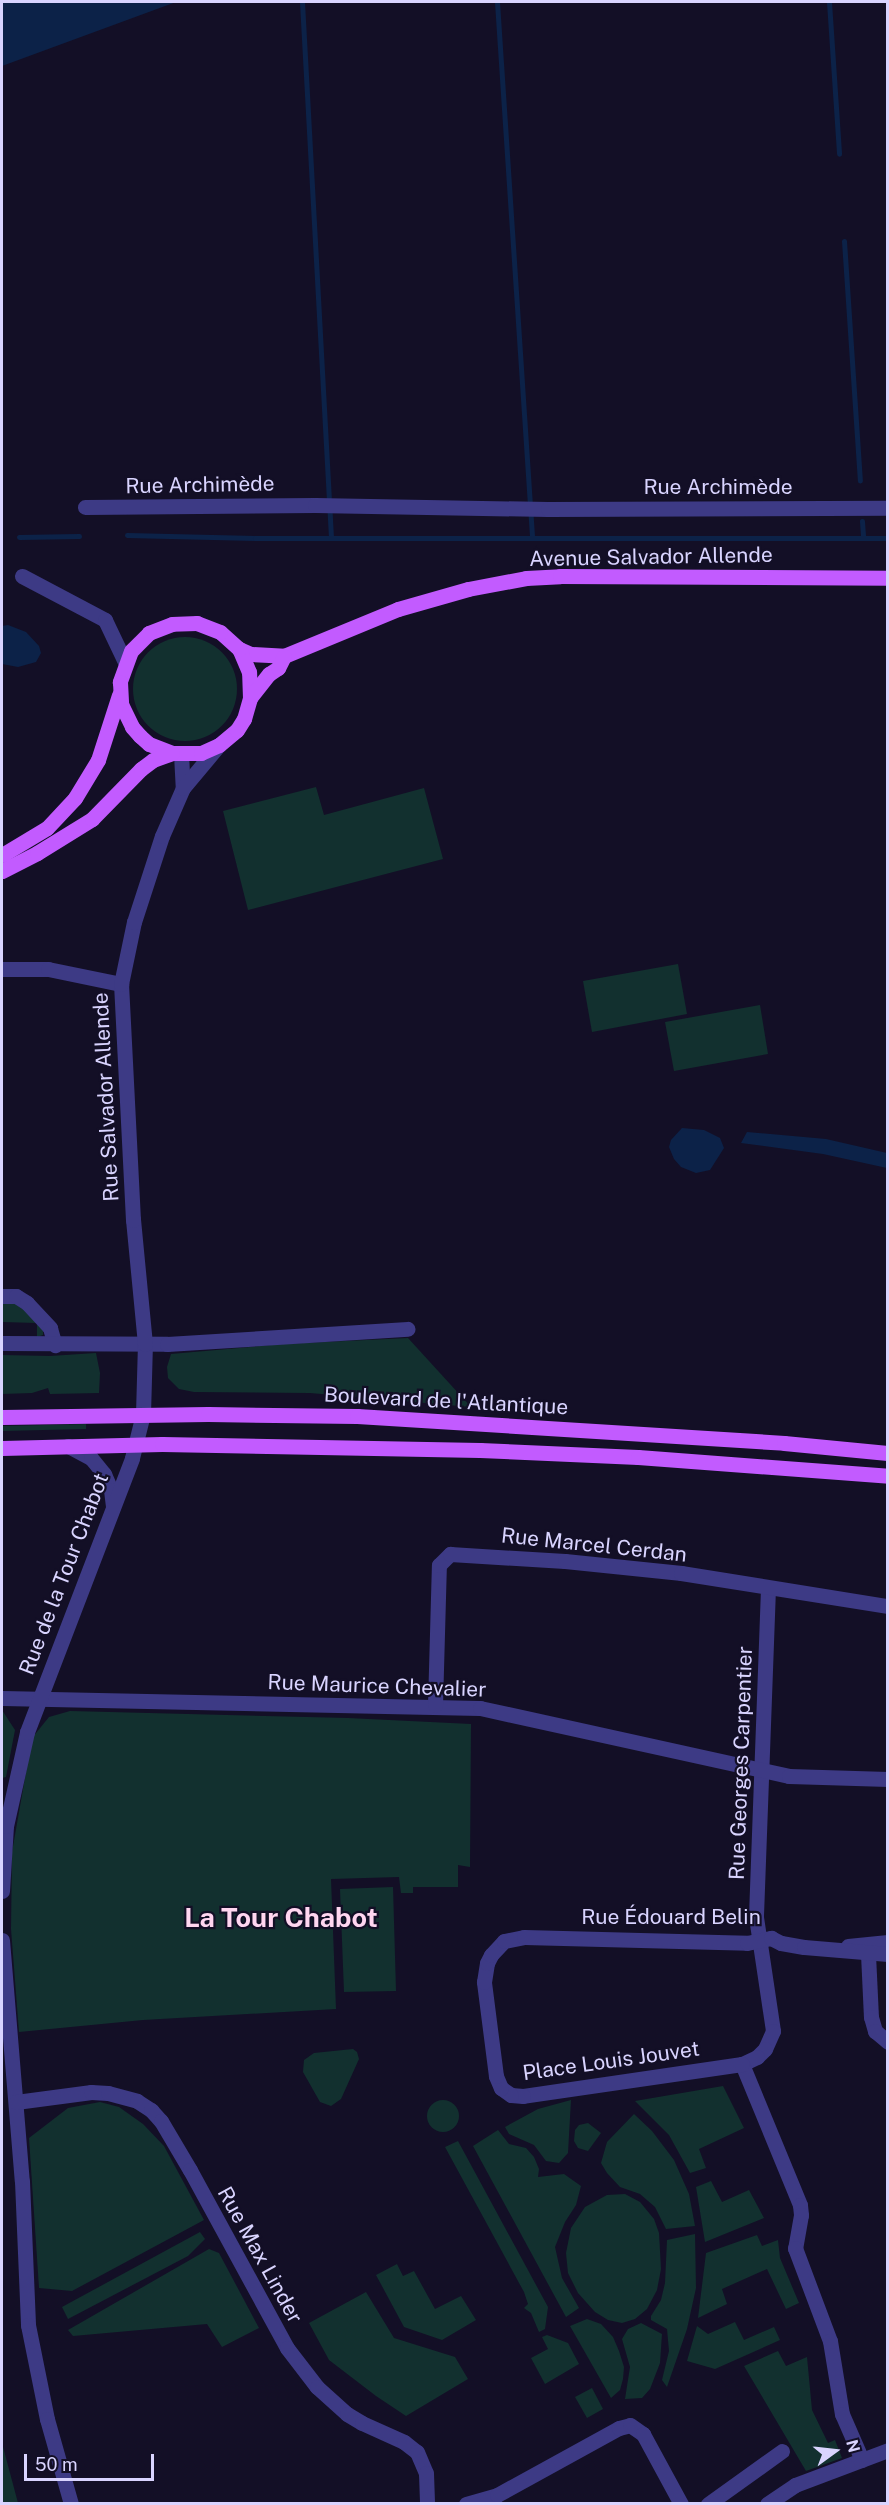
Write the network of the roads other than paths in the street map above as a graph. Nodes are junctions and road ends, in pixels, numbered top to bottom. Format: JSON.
{"nodes":[{"id":1,"x":85,"y":507,"type":"dead end"},
{"id":2,"x":888,"y":508,"type":"edge"},
{"id":3,"x":22,"y":576,"type":"dead end"},
{"id":4,"x":888,"y":578,"type":"edge"},
{"id":5,"x":238,"y":649,"type":"junction"},
{"id":6,"x":284,"y":656,"type":"junction"},
{"id":7,"x":125,"y":662,"type":"junction"},
{"id":8,"x":119,"y":692,"type":"junction"},
{"id":9,"x":250,"y":698,"type":"junction"},
{"id":10,"x":219,"y":745,"type":"junction"},
{"id":11,"x":176,"y":754,"type":"junction"},
{"id":12,"x":183,"y":788,"type":"junction"},
{"id":13,"x":2,"y":855,"type":"edge"},
{"id":14,"x":2,"y":871,"type":"edge"},
{"id":15,"x":2,"y":969,"type":"edge"},
{"id":16,"x":121,"y":984,"type":"junction"},
{"id":17,"x":2,"y":1296,"type":"edge"},
{"id":18,"x":408,"y":1329,"type":"dead end"},
{"id":19,"x":2,"y":1343,"type":"edge"},
{"id":20,"x":145,"y":1344,"type":"junction"},
{"id":21,"x":55,"y":1346,"type":"junction"},
{"id":22,"x":143,"y":1414,"type":"junction"},
{"id":23,"x":2,"y":1416,"type":"edge"},
{"id":24,"x":137,"y":1444,"type":"junction"},
{"id":25,"x":68,"y":1446,"type":"junction"},
{"id":26,"x":2,"y":1448,"type":"edge"},
{"id":27,"x":888,"y":1453,"type":"edge"},
{"id":28,"x":888,"y":1476,"type":"edge"},
{"id":29,"x":113,"y":1507,"type":"junction"},
{"id":30,"x":768,"y":1588,"type":"junction"},
{"id":31,"x":888,"y":1606,"type":"edge"},
{"id":32,"x":2,"y":1698,"type":"edge"},
{"id":33,"x":38,"y":1700,"type":"junction"},
{"id":34,"x":435,"y":1705,"type":"junction"},
{"id":35,"x":762,"y":1769,"type":"junction"},
{"id":36,"x":888,"y":1779,"type":"edge"},
{"id":37,"x":2,"y":1891,"type":"edge"},
{"id":38,"x":2,"y":1940,"type":"edge"},
{"id":39,"x":761,"y":1940,"type":"junction"},
{"id":40,"x":888,"y":1942,"type":"edge"},
{"id":41,"x":836,"y":1949,"type":"junction"},
{"id":42,"x":868,"y":1954,"type":"junction"},
{"id":43,"x":888,"y":1954,"type":"edge"},
{"id":44,"x":888,"y":2042,"type":"edge"},
{"id":45,"x":742,"y":2064,"type":"junction"},
{"id":46,"x":496,"y":2076,"type":"joint"},
{"id":47,"x":16,"y":2102,"type":"junction"},
{"id":48,"x":782,"y":2451,"type":"dead end"},
{"id":49,"x":888,"y":2451,"type":"edge"},
{"id":50,"x":862,"y":2460,"type":"junction"},
{"id":51,"x":71,"y":2504,"type":"edge"},
{"id":52,"x":428,"y":2504,"type":"edge"},
{"id":53,"x":466,"y":2504,"type":"edge"},
{"id":54,"x":681,"y":2504,"type":"edge"},
{"id":55,"x":708,"y":2504,"type":"edge"},
{"id":56,"x":767,"y":2504,"type":"edge"}],
"edges":[{"from":1,"to":2,"type":"street","name":"Rue Archimède"},
{"from":3,"to":7,"type":"street"},
{"from":4,"to":6,"type":"main road","name":"Avenue Salvador Allende"},
{"from":5,"to":6,"type":"main road","name":"Avenue Salvador Allende"},
{"from":5,"to":7,"type":"main road"},
{"from":5,"to":9,"type":"main road"},
{"from":6,"to":9,"type":"main road","name":"Avenue Salvador Allende"},
{"from":7,"to":8,"type":"main road"},
{"from":8,"to":11,"type":"main road"},
{"from":8,"to":13,"type":"main road"},
{"from":9,"to":10,"type":"main road"},
{"from":10,"to":11,"type":"main road"},
{"from":10,"to":12,"type":"street","name":"Rue Salvador Allende"},
{"from":11,"to":12,"type":"street","name":"Rue Salvador Allende"},
{"from":11,"to":14,"type":"main road"},
{"from":12,"to":16,"type":"street","name":"Rue Salvador Allende"},
{"from":15,"to":16,"type":"street"},
{"from":16,"to":20,"type":"street","name":"Rue Salvador Allende"},
{"from":17,"to":21,"type":"street"},
{"from":18,"to":20,"type":"street"},
{"from":19,"to":21,"type":"street"},
{"from":20,"to":21,"type":"street"},
{"from":20,"to":22,"type":"street","name":"Rue Salvador Allende"},
{"from":22,"to":23,"type":"main road","name":"Boulevard de l'Atlantique"},
{"from":22,"to":24,"type":"street","name":"Rue de la Tour Chabot"},
{"from":22,"to":27,"type":"main road","name":"Boulevard de l'Atlantique"},
{"from":24,"to":25,"type":"main road"},
{"from":24,"to":28,"type":"main road"},
{"from":24,"to":29,"type":"street","name":"Rue de la Tour Chabot"},
{"from":25,"to":26,"type":"main road"},
{"from":25,"to":29,"type":"street"},
{"from":29,"to":33,"type":"street","name":"Rue de la Tour Chabot"},
{"from":30,"to":31,"type":"street","name":"Rue Marcel Cerdan"},
{"from":30,"to":34,"type":"street","name":"Rue Marcel Cerdan"},
{"from":30,"to":35,"type":"street","name":"Rue Georges Carpentier"},
{"from":32,"to":33,"type":"street","name":"Rue Maurice Chevalier"},
{"from":33,"to":34,"type":"street","name":"Rue Maurice Chevalier"},
{"from":33,"to":37,"type":"street","name":"Rue de la Tour Chabot"},
{"from":34,"to":35,"type":"street","name":"Rue Maurice Chevalier"},
{"from":35,"to":36,"type":"street","name":"Rue Maurice Chevalier"},
{"from":35,"to":39,"type":"street","name":"Rue Georges Carpentier"},
{"from":38,"to":47,"type":"street"},
{"from":39,"to":41,"type":"street","name":"Rue Édouard Belin"},
{"from":39,"to":45,"type":"street","name":"Place Louis Jouvet"},
{"from":39,"to":46,"type":"street","name":"Rue Édouard Belin"},
{"from":40,"to":41,"type":"street","name":"Rue Édouard Belin"},
{"from":41,"to":42,"type":"street","name":"Rue Édouard Belin"},
{"from":42,"to":43,"type":"street","name":"Rue Édouard Belin"},
{"from":42,"to":44,"type":"street"},
{"from":45,"to":46,"type":"street","name":"Place Louis Jouvet"},
{"from":45,"to":50,"type":"street"},
{"from":47,"to":51,"type":"street"},
{"from":47,"to":52,"type":"street","name":"Rue Max Linder"},
{"from":48,"to":55,"type":"street"},
{"from":49,"to":50,"type":"street"},
{"from":50,"to":56,"type":"street"},
{"from":53,"to":54,"type":"street"}]}
